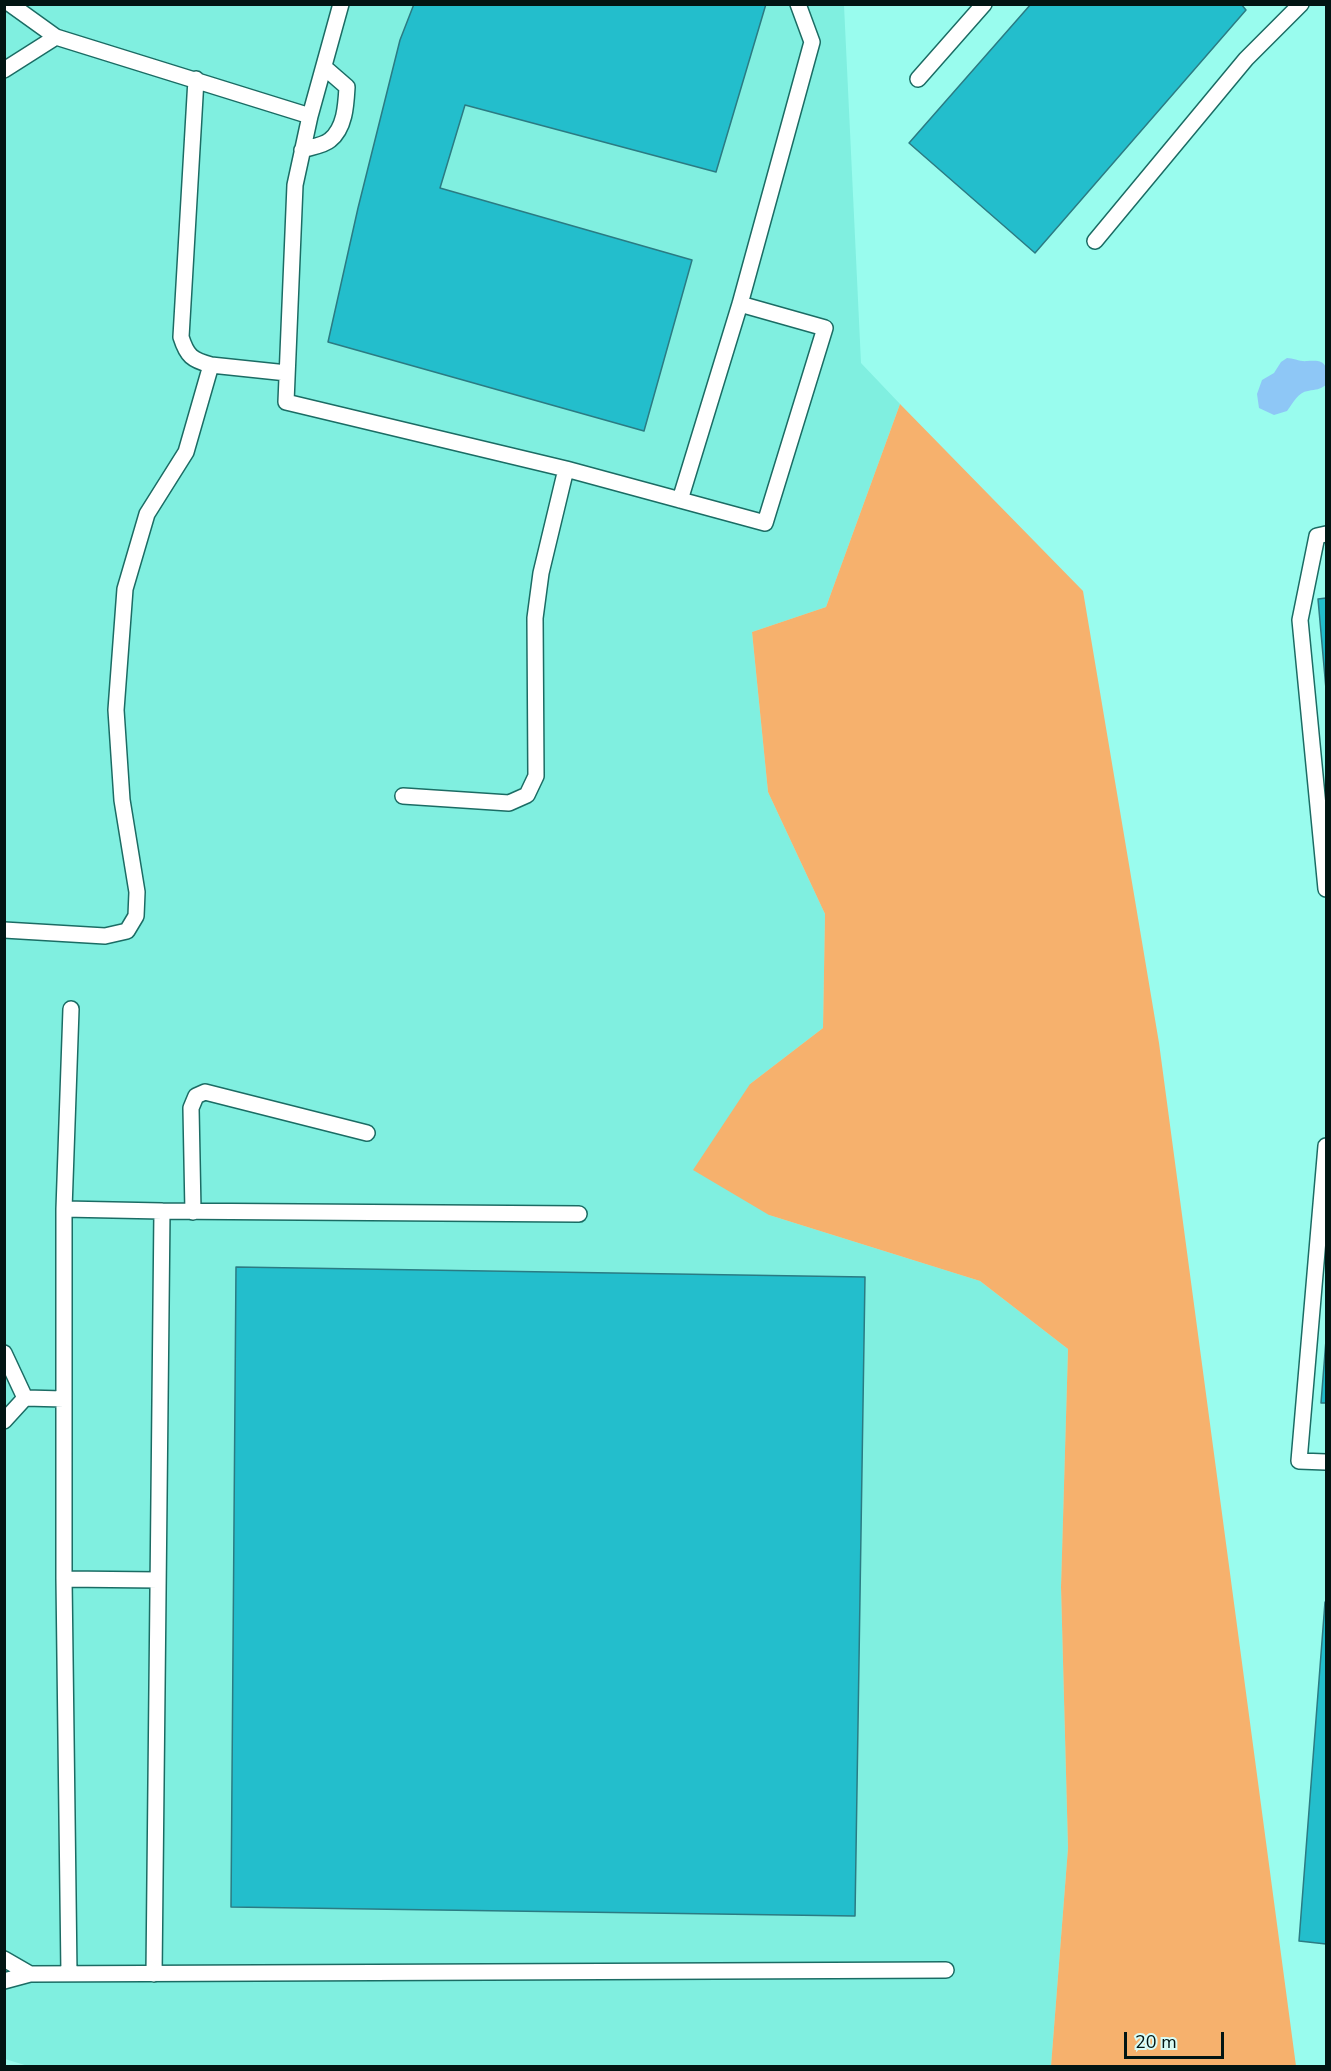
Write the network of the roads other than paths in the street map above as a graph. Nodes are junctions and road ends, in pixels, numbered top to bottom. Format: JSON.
{"nodes":[{"id":1,"x":10,"y":4,"type":"edge"},
{"id":2,"x":342,"y":4,"type":"edge"},
{"id":3,"x":798,"y":4,"type":"edge"},
{"id":4,"x":984,"y":4,"type":"edge"},
{"id":5,"x":1301,"y":4,"type":"edge"},
{"id":6,"x":56,"y":37,"type":"junction"},
{"id":7,"x":324,"y":67,"type":"junction"},
{"id":8,"x":4,"y":70,"type":"edge"},
{"id":9,"x":918,"y":79,"type":"dead end"},
{"id":10,"x":196,"y":80,"type":"junction"},
{"id":11,"x":310,"y":116,"type":"junction"},
{"id":12,"x":302,"y":150,"type":"junction"},
{"id":13,"x":1095,"y":241,"type":"dead end"},
{"id":14,"x":741,"y":304,"type":"junction"},
{"id":15,"x":212,"y":365,"type":"junction"},
{"id":16,"x":287,"y":374,"type":"junction"},
{"id":17,"x":566,"y":469,"type":"junction"},
{"id":18,"x":680,"y":500,"type":"junction"},
{"id":19,"x":1326,"y":534,"type":"edge"},
{"id":20,"x":403,"y":796,"type":"dead end"},
{"id":21,"x":1326,"y":889,"type":"edge"},
{"id":22,"x":4,"y":930,"type":"edge"},
{"id":23,"x":71,"y":1009,"type":"dead end"},
{"id":24,"x":367,"y":1133,"type":"dead end"},
{"id":25,"x":1326,"y":1146,"type":"edge"},
{"id":26,"x":64,"y":1209,"type":"junction"},
{"id":27,"x":162,"y":1211,"type":"junction"},
{"id":28,"x":193,"y":1212,"type":"junction"},
{"id":29,"x":579,"y":1214,"type":"dead end"},
{"id":30,"x":4,"y":1353,"type":"edge"},
{"id":31,"x":26,"y":1398,"type":"junction"},
{"id":32,"x":63,"y":1399,"type":"junction"},
{"id":33,"x":4,"y":1421,"type":"edge"},
{"id":34,"x":1326,"y":1462,"type":"edge"},
{"id":35,"x":64,"y":1579,"type":"junction"},
{"id":36,"x":158,"y":1580,"type":"junction"},
{"id":37,"x":4,"y":1959,"type":"edge"},
{"id":38,"x":946,"y":1970,"type":"dead end"},
{"id":39,"x":30,"y":1974,"type":"junction"},
{"id":40,"x":69,"y":1974,"type":"junction"},
{"id":41,"x":154,"y":1974,"type":"junction"},
{"id":42,"x":4,"y":1981,"type":"edge"}],
"edges":[{"from":1,"to":6,"type":"lane"},
{"from":2,"to":7,"type":"lane"},
{"from":3,"to":14,"type":"lane"},
{"from":4,"to":9,"type":"lane"},
{"from":5,"to":13,"type":"lane"},
{"from":6,"to":8,"type":"lane"},
{"from":6,"to":10,"type":"lane"},
{"from":7,"to":11,"type":"lane"},
{"from":7,"to":12,"type":"lane"},
{"from":10,"to":11,"type":"lane"},
{"from":10,"to":15,"type":"lane"},
{"from":11,"to":12,"type":"lane"},
{"from":12,"to":16,"type":"lane"},
{"from":14,"to":18,"type":"lane"},
{"from":14,"to":18,"type":"lane"},
{"from":15,"to":16,"type":"lane"},
{"from":15,"to":22,"type":"lane"},
{"from":16,"to":17,"type":"lane"},
{"from":17,"to":18,"type":"lane"},
{"from":17,"to":20,"type":"lane"},
{"from":19,"to":21,"type":"lane"},
{"from":23,"to":26,"type":"lane"},
{"from":24,"to":28,"type":"lane"},
{"from":25,"to":34,"type":"lane"},
{"from":26,"to":27,"type":"lane"},
{"from":26,"to":32,"type":"lane"},
{"from":27,"to":28,"type":"lane"},
{"from":27,"to":36,"type":"lane"},
{"from":28,"to":29,"type":"lane"},
{"from":30,"to":31,"type":"lane"},
{"from":31,"to":32,"type":"lane"},
{"from":31,"to":33,"type":"lane"},
{"from":32,"to":35,"type":"lane"},
{"from":35,"to":36,"type":"lane"},
{"from":35,"to":40,"type":"lane"},
{"from":36,"to":41,"type":"lane"},
{"from":37,"to":39,"type":"lane"},
{"from":38,"to":41,"type":"lane"},
{"from":39,"to":40,"type":"lane"},
{"from":39,"to":42,"type":"lane"},
{"from":40,"to":41,"type":"lane"}]}
